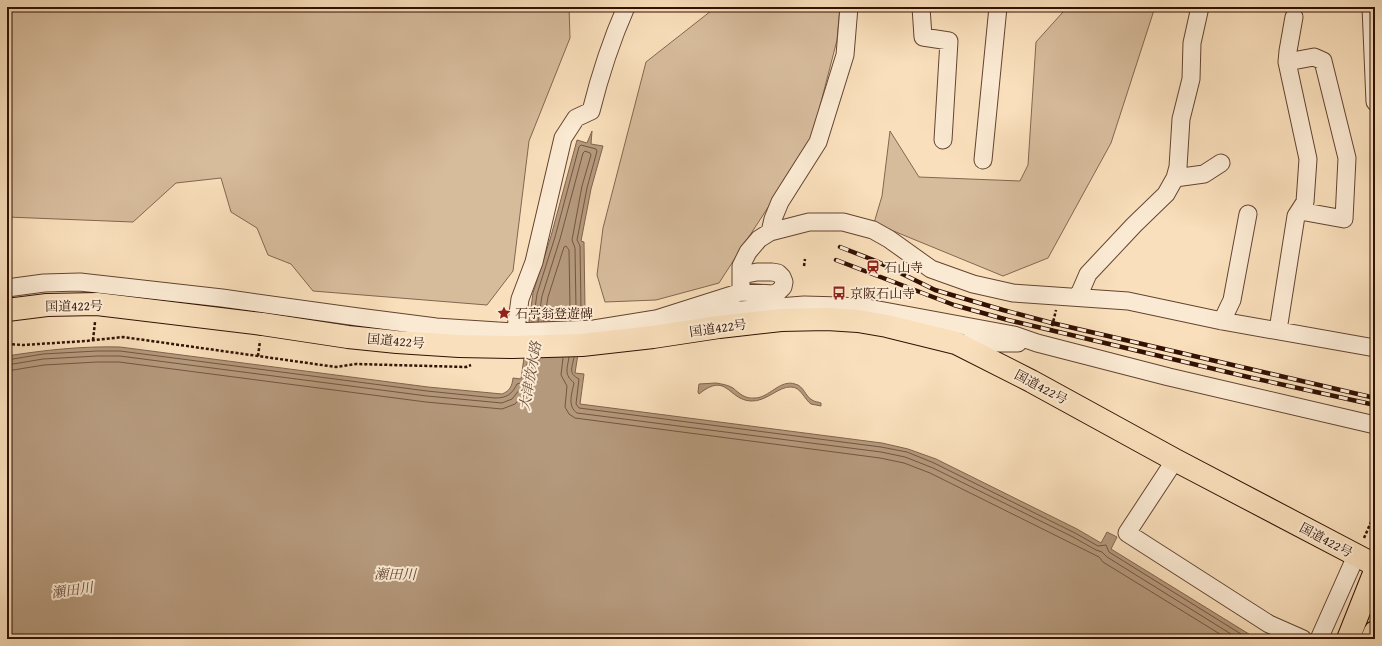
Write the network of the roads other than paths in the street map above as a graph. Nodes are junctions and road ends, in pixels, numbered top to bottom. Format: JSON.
{"nodes":[{"id":1,"x":626,"y":7,"type":"edge"},
{"id":2,"x":849,"y":7,"type":"edge"},
{"id":3,"x":921,"y":7,"type":"edge"},
{"id":4,"x":998,"y":7,"type":"edge"},
{"id":5,"x":1200,"y":7,"type":"edge"},
{"id":6,"x":1373,"y":14,"type":"edge"},
{"id":7,"x":1294,"y":17,"type":"dead end"},
{"id":8,"x":1287,"y":62,"type":"junction"},
{"id":9,"x":1375,"y":102,"type":"edge"},
{"id":10,"x":943,"y":140,"type":"dead end"},
{"id":11,"x":983,"y":160,"type":"dead end"},
{"id":12,"x":1221,"y":163,"type":"dead end"},
{"id":13,"x":1175,"y":178,"type":"junction"},
{"id":14,"x":1300,"y":211,"type":"junction"},
{"id":15,"x":1248,"y":214,"type":"dead end"},
{"id":16,"x":770,"y":232,"type":"junction"},
{"id":17,"x":741,"y":275,"type":"junction"},
{"id":18,"x":7,"y":288,"type":"edge"},
{"id":19,"x":741,"y":292,"type":"junction"},
{"id":20,"x":1072,"y":297,"type":"junction"},
{"id":21,"x":151,"y":300,"type":"junction"},
{"id":22,"x":7,"y":310,"type":"edge"},
{"id":23,"x":741,"y":317,"type":"junction"},
{"id":24,"x":1222,"y":321,"type":"junction"},
{"id":25,"x":1278,"y":330,"type":"junction"},
{"id":26,"x":1043,"y":340,"type":"junction"},
{"id":27,"x":516,"y":342,"type":"junction"},
{"id":28,"x":956,"y":343,"type":"junction"},
{"id":29,"x":1375,"y":348,"type":"edge"},
{"id":30,"x":1375,"y":425,"type":"edge"},
{"id":31,"x":1175,"y":460,"type":"junction"},
{"id":32,"x":1366,"y":560,"type":"edge"},
{"id":33,"x":1375,"y":571,"type":"edge"},
{"id":34,"x":1375,"y":632,"type":"edge"},
{"id":35,"x":1303,"y":639,"type":"edge"},
{"id":36,"x":1319,"y":639,"type":"edge"},
{"id":37,"x":1348,"y":639,"type":"edge"},
{"id":38,"x":1372,"y":639,"type":"edge"}],
"edges":[{"from":1,"to":27,"type":"street"},
{"from":2,"to":16,"type":"street"},
{"from":3,"to":10,"type":"street"},
{"from":4,"to":11,"type":"street"},
{"from":5,"to":13,"type":"street"},
{"from":6,"to":9,"type":"street"},
{"from":7,"to":8,"type":"street"},
{"from":8,"to":14,"type":"street"},
{"from":8,"to":14,"type":"street"},
{"from":12,"to":13,"type":"street"},
{"from":13,"to":20,"type":"street"},
{"from":14,"to":25,"type":"street"},
{"from":15,"to":24,"type":"street"},
{"from":16,"to":17,"type":"street"},
{"from":16,"to":20,"type":"street"},
{"from":17,"to":19,"type":"street"},
{"from":17,"to":19,"type":"street"},
{"from":18,"to":21,"type":"street"},
{"from":19,"to":23,"type":"street"},
{"from":19,"to":27,"type":"street"},
{"from":20,"to":24,"type":"street"},
{"from":21,"to":22,"type":"highway","name":"国道422号"},
{"from":21,"to":27,"type":"street"},
{"from":21,"to":27,"type":"highway","name":"国道422号"},
{"from":23,"to":26,"type":"street"},
{"from":23,"to":27,"type":"highway","name":"国道422号"},
{"from":23,"to":28,"type":"highway","name":"国道422号"},
{"from":24,"to":25,"type":"street"},
{"from":25,"to":29,"type":"street"},
{"from":26,"to":28,"type":"street"},
{"from":26,"to":30,"type":"street"},
{"from":28,"to":31,"type":"highway","name":"国道422号"},
{"from":31,"to":32,"type":"highway","name":"国道422号"},
{"from":31,"to":35,"type":"street"},
{"from":32,"to":36,"type":"street"},
{"from":33,"to":37,"type":"highway"},
{"from":34,"to":38,"type":"highway"}]}
